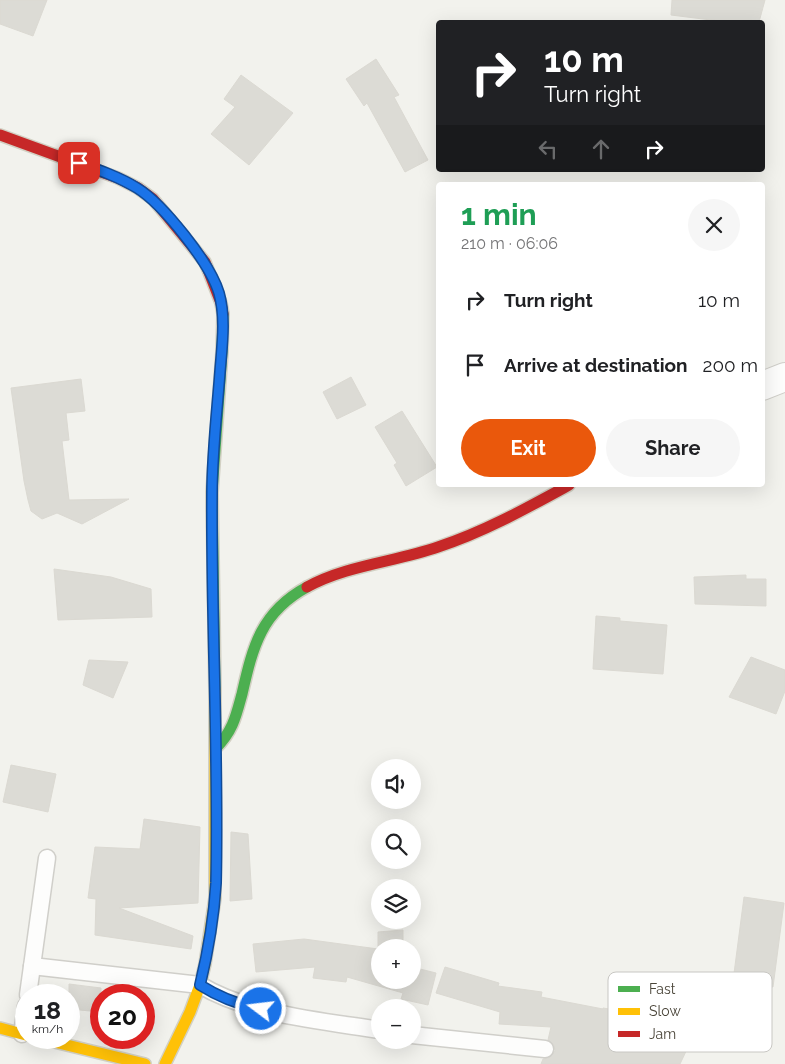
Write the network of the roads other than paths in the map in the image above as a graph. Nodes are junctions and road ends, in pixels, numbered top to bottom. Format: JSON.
{"nodes":[{"id":1,"x":0,"y":134,"type":"edge"},
{"id":2,"x":785,"y":377,"type":"edge"},
{"id":3,"x":765,"y":385,"type":"edge"},
{"id":4,"x":565,"y":487,"type":"edge"},
{"id":5,"x":216,"y":748,"type":"junction"},
{"id":6,"x":47,"y":858,"type":"dead end"},
{"id":7,"x":32,"y":966,"type":"junction"},
{"id":8,"x":30,"y":984,"type":"edge"},
{"id":9,"x":200,"y":985,"type":"junction"},
{"id":10,"x":0,"y":1028,"type":"edge"},
{"id":11,"x":371,"y":1028,"type":"edge"},
{"id":12,"x":15,"y":1032,"type":"edge"},
{"id":13,"x":421,"y":1036,"type":"edge"},
{"id":14,"x":80,"y":1048,"type":"edge"},
{"id":15,"x":545,"y":1049,"type":"dead end"},
{"id":16,"x":146,"y":1064,"type":"edge"},
{"id":17,"x":165,"y":1064,"type":"edge"}],
"edges":[{"from":1,"to":5,"type":"street"},
{"from":2,"to":3,"type":"street"},
{"from":4,"to":5,"type":"street"},
{"from":5,"to":9,"type":"street"},
{"from":6,"to":7,"type":"lane"},
{"from":7,"to":8,"type":"lane"},
{"from":7,"to":9,"type":"lane"},
{"from":9,"to":11,"type":"lane"},
{"from":9,"to":17,"type":"street"},
{"from":10,"to":12,"type":"street"},
{"from":13,"to":15,"type":"lane"},
{"from":14,"to":16,"type":"street"}]}
